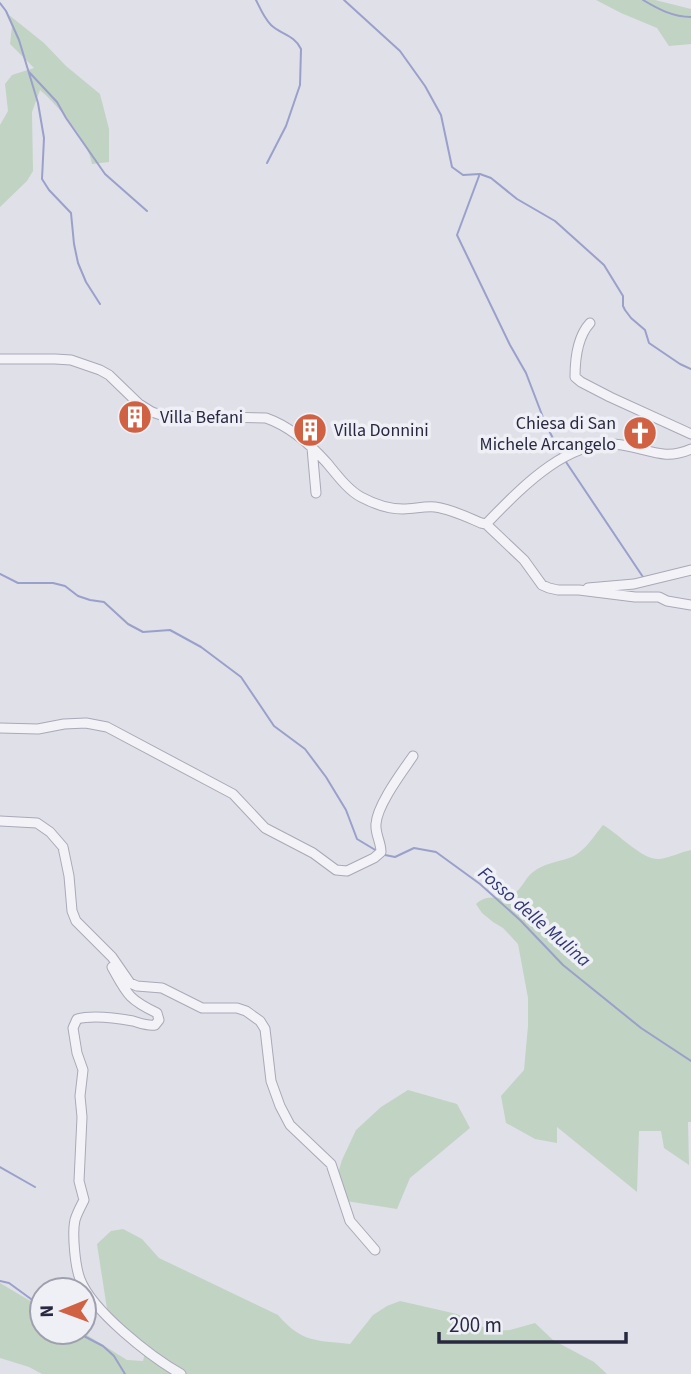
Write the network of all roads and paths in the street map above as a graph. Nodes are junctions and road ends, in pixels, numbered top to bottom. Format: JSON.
{"nodes":[{"id":1,"x":590,"y":323,"type":"dead end"},
{"id":2,"x":0,"y":359,"type":"edge"},
{"id":3,"x":691,"y":434,"type":"edge"},
{"id":4,"x":312,"y":448,"type":"junction"},
{"id":5,"x":691,"y":449,"type":"edge"},
{"id":6,"x":316,"y":493,"type":"dead end"},
{"id":7,"x":486,"y":524,"type":"junction"},
{"id":8,"x":691,"y":570,"type":"edge"},
{"id":9,"x":579,"y":590,"type":"junction"},
{"id":10,"x":691,"y":605,"type":"edge"},
{"id":11,"x":0,"y":728,"type":"edge"},
{"id":12,"x":413,"y":756,"type":"dead end"},
{"id":13,"x":0,"y":821,"type":"edge"},
{"id":14,"x":97,"y":944,"type":"junction"},
{"id":15,"x":375,"y":1250,"type":"dead end"},
{"id":16,"x":181,"y":1374,"type":"edge"}],
"edges":[{"from":1,"to":3,"type":"street"},
{"from":2,"to":4,"type":"street"},
{"from":4,"to":6,"type":"street"},
{"from":4,"to":7,"type":"street"},
{"from":5,"to":7,"type":"street"},
{"from":7,"to":9,"type":"street"},
{"from":8,"to":9,"type":"street"},
{"from":9,"to":10,"type":"street"},
{"from":11,"to":12,"type":"street"},
{"from":13,"to":14,"type":"street"},
{"from":14,"to":15,"type":"street"},
{"from":14,"to":16,"type":"street"}]}
